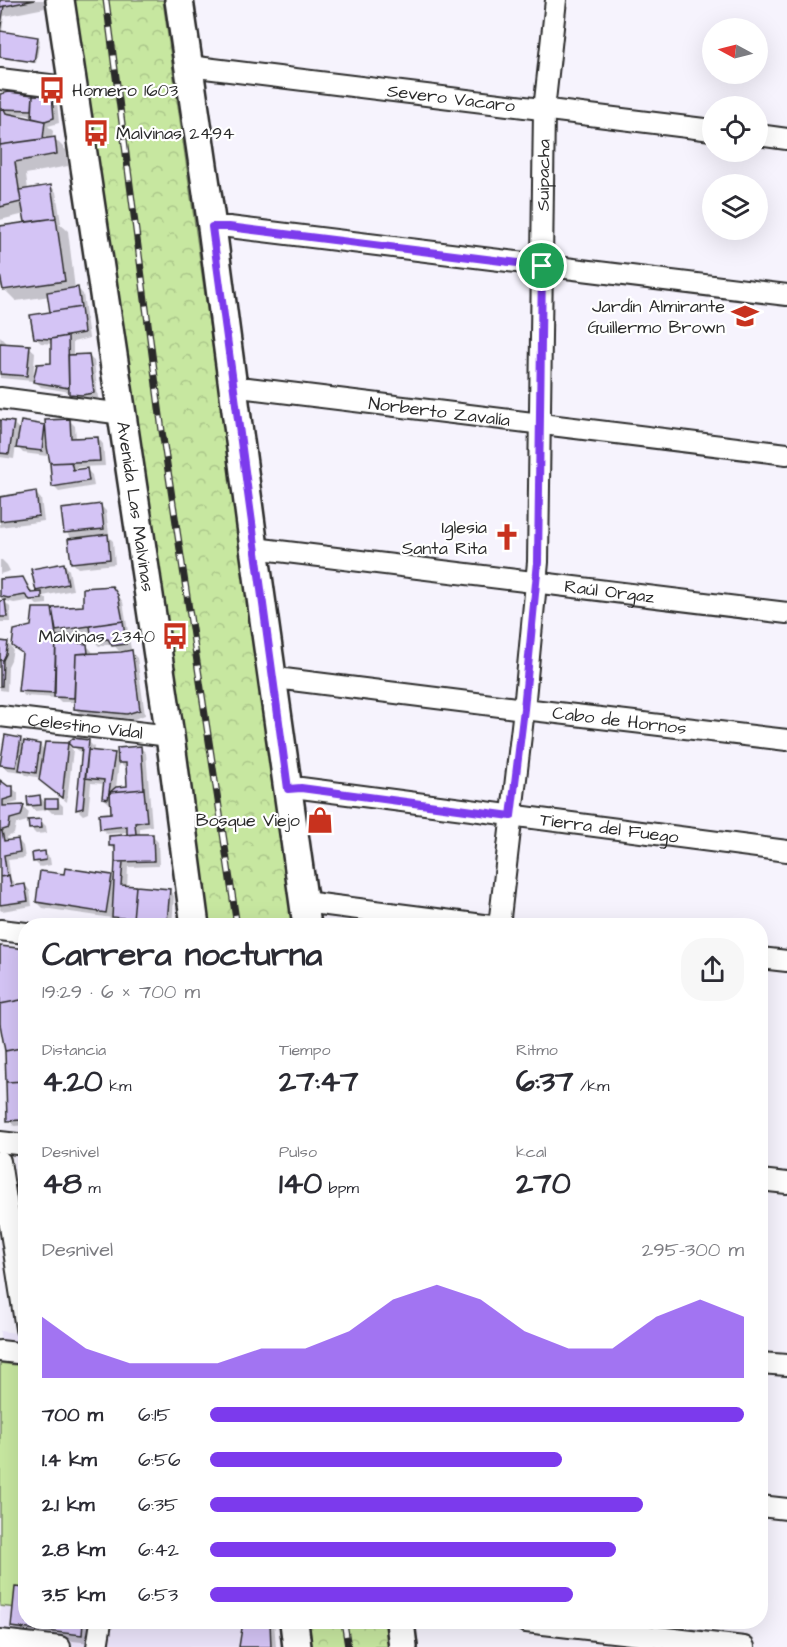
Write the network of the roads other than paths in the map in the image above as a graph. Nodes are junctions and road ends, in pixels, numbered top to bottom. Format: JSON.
{"nodes":[{"id":1,"x":60,"y":0,"type":"edge"},
{"id":2,"x":179,"y":0,"type":"edge"},
{"id":3,"x":556,"y":0,"type":"edge"},
{"id":4,"x":189,"y":66,"type":"junction"},
{"id":5,"x":0,"y":79,"type":"edge"},
{"id":6,"x":74,"y":88,"type":"junction"},
{"id":7,"x":544,"y":110,"type":"junction"},
{"id":8,"x":702,"y":129,"type":"edge"},
{"id":9,"x":768,"y":136,"type":"edge"},
{"id":10,"x":787,"y":139,"type":"edge"},
{"id":11,"x":212,"y":227,"type":"junction"},
{"id":12,"x":542,"y":266,"type":"junction"},
{"id":13,"x":787,"y":296,"type":"edge"},
{"id":14,"x":235,"y":390,"type":"junction"},
{"id":15,"x":0,"y":398,"type":"edge"},
{"id":16,"x":123,"y":414,"type":"junction"},
{"id":17,"x":540,"y":425,"type":"junction"},
{"id":18,"x":787,"y":454,"type":"edge"},
{"id":19,"x":255,"y":548,"type":"junction"},
{"id":20,"x":537,"y":582,"type":"junction"},
{"id":21,"x":787,"y":613,"type":"edge"},
{"id":22,"x":274,"y":679,"type":"junction"},
{"id":23,"x":524,"y":709,"type":"junction"},
{"id":24,"x":0,"y":716,"type":"edge"},
{"id":25,"x":170,"y":736,"type":"junction"},
{"id":26,"x":787,"y":740,"type":"edge"},
{"id":27,"x":288,"y":789,"type":"junction"},
{"id":28,"x":511,"y":816,"type":"junction"},
{"id":29,"x":787,"y":851,"type":"edge"},
{"id":30,"x":306,"y":914,"type":"edge"},
{"id":31,"x":194,"y":918,"type":"edge"},
{"id":32,"x":368,"y":918,"type":"edge"},
{"id":33,"x":500,"y":918,"type":"edge"},
{"id":34,"x":0,"y":930,"type":"edge"},
{"id":35,"x":18,"y":932,"type":"edge"},
{"id":36,"x":768,"y":959,"type":"edge"},
{"id":37,"x":787,"y":961,"type":"edge"},
{"id":38,"x":0,"y":1142,"type":"edge"},
{"id":39,"x":18,"y":1145,"type":"edge"},
{"id":40,"x":0,"y":1161,"type":"edge"},
{"id":41,"x":768,"y":1181,"type":"edge"},
{"id":42,"x":787,"y":1183,"type":"edge"},
{"id":43,"x":18,"y":1277,"type":"edge"},
{"id":44,"x":0,"y":1351,"type":"edge"},
{"id":45,"x":18,"y":1353,"type":"edge"},
{"id":46,"x":768,"y":1364,"type":"edge"},
{"id":47,"x":787,"y":1365,"type":"edge"},
{"id":48,"x":768,"y":1507,"type":"edge"},
{"id":49,"x":787,"y":1509,"type":"edge"},
{"id":50,"x":100,"y":1629,"type":"edge"},
{"id":51,"x":295,"y":1629,"type":"edge"},
{"id":52,"x":401,"y":1629,"type":"edge"},
{"id":53,"x":581,"y":1629,"type":"edge"},
{"id":54,"x":620,"y":1634,"type":"edge"},
{"id":55,"x":0,"y":1640,"type":"edge"},
{"id":56,"x":60,"y":1647,"type":"edge"},
{"id":57,"x":98,"y":1647,"type":"edge"},
{"id":58,"x":297,"y":1647,"type":"edge"},
{"id":59,"x":403,"y":1647,"type":"edge"},
{"id":60,"x":744,"y":1647,"type":"edge"}],
"edges":[{"from":1,"to":6,"type":"main road","name":"Avenida Las Malvinas"},
{"from":2,"to":4,"type":"main road"},
{"from":3,"to":7,"type":"street","name":"Suipacha"},
{"from":4,"to":7,"type":"street","name":"Severo Vacaro"},
{"from":4,"to":11,"type":"main road"},
{"from":5,"to":6,"type":"street"},
{"from":6,"to":16,"type":"main road","name":"Avenida Las Malvinas"},
{"from":7,"to":8,"type":"street","name":"Severo Vacaro"},
{"from":7,"to":12,"type":"street","name":"Suipacha"},
{"from":9,"to":10,"type":"street"},
{"from":11,"to":12,"type":"street"},
{"from":11,"to":14,"type":"main road"},
{"from":12,"to":13,"type":"street"},
{"from":12,"to":17,"type":"street","name":"Suipacha"},
{"from":14,"to":17,"type":"street","name":"Norberto Zavalía"},
{"from":14,"to":19,"type":"main road"},
{"from":15,"to":16,"type":"street"},
{"from":16,"to":25,"type":"main road","name":"Avenida Las Malvinas"},
{"from":17,"to":18,"type":"street","name":"Norberto Zavalía"},
{"from":17,"to":20,"type":"street","name":"Suipacha"},
{"from":19,"to":20,"type":"street","name":"Raúl Orgaz"},
{"from":19,"to":22,"type":"main road"},
{"from":20,"to":21,"type":"street","name":"Raúl Orgaz"},
{"from":20,"to":23,"type":"street","name":"Suipacha"},
{"from":22,"to":23,"type":"street","name":"Cabo de Hornos"},
{"from":22,"to":27,"type":"main road"},
{"from":23,"to":26,"type":"street","name":"Cabo de Hornos"},
{"from":23,"to":28,"type":"street","name":"Suipacha"},
{"from":24,"to":25,"type":"street","name":"Celestino Vidal"},
{"from":25,"to":31,"type":"main road","name":"Avenida Las Malvinas"},
{"from":27,"to":28,"type":"street","name":"Tierra del Fuego"},
{"from":27,"to":30,"type":"main road"},
{"from":28,"to":29,"type":"street","name":"Tierra del Fuego"},
{"from":28,"to":33,"type":"street","name":"Suipacha"},
{"from":30,"to":32,"type":"street"},
{"from":34,"to":35,"type":"street"},
{"from":36,"to":37,"type":"street"},
{"from":38,"to":39,"type":"street"},
{"from":40,"to":43,"type":"street"},
{"from":41,"to":42,"type":"street"},
{"from":44,"to":45,"type":"street"},
{"from":46,"to":47,"type":"street"},
{"from":48,"to":49,"type":"street"},
{"from":50,"to":57,"type":"street"},
{"from":51,"to":58,"type":"main road"},
{"from":52,"to":59,"type":"main road"},
{"from":53,"to":54,"type":"street"},
{"from":54,"to":60,"type":"street"},
{"from":55,"to":56,"type":"street"}]}
